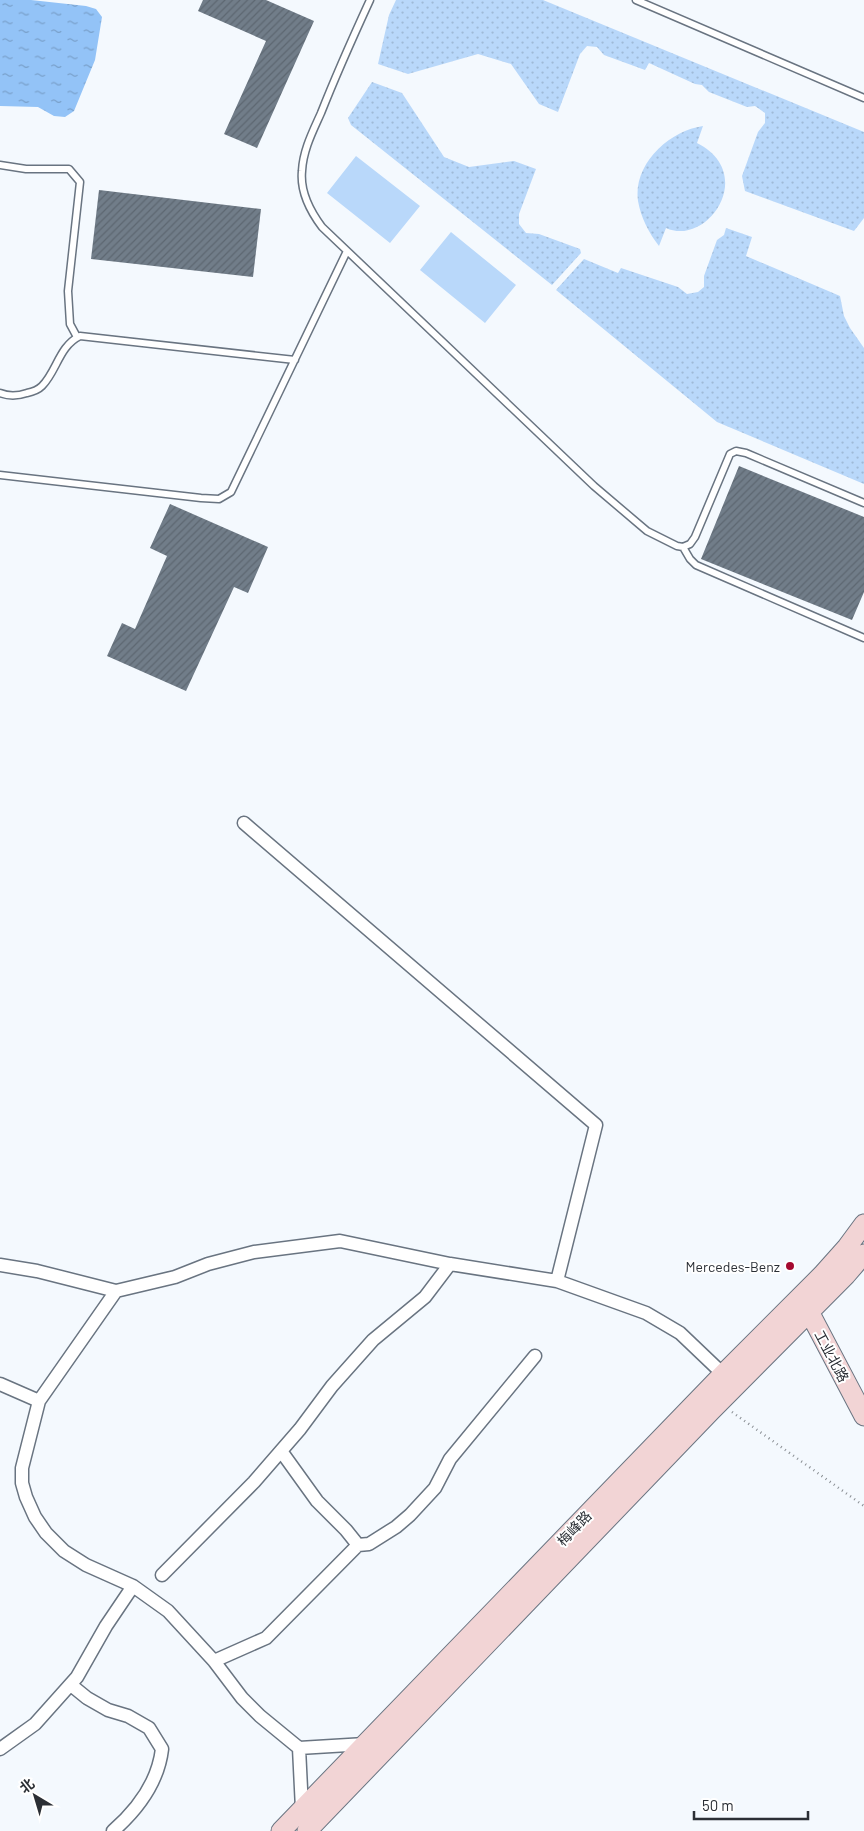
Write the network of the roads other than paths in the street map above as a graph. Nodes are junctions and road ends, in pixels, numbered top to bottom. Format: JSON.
{"nodes":[{"id":1,"x":370,"y":0,"type":"edge"},
{"id":2,"x":636,"y":0,"type":"edge"},
{"id":3,"x":864,"y":98,"type":"edge"},
{"id":4,"x":0,"y":165,"type":"edge"},
{"id":5,"x":347,"y":251,"type":"junction"},
{"id":6,"x":77,"y":337,"type":"junction"},
{"id":7,"x":294,"y":360,"type":"junction"},
{"id":8,"x":0,"y":393,"type":"edge"},
{"id":9,"x":0,"y":475,"type":"edge"},
{"id":10,"x":864,"y":503,"type":"edge"},
{"id":11,"x":683,"y":547,"type":"junction"},
{"id":12,"x":864,"y":638,"type":"edge"},
{"id":13,"x":244,"y":823,"type":"dead end"},
{"id":14,"x":864,"y":1224,"type":"edge"},
{"id":15,"x":864,"y":1254,"type":"edge"},
{"id":16,"x":450,"y":1264,"type":"junction"},
{"id":17,"x":0,"y":1265,"type":"edge"},
{"id":18,"x":557,"y":1281,"type":"junction"},
{"id":19,"x":116,"y":1291,"type":"junction"},
{"id":20,"x":805,"y":1305,"type":"junction"},
{"id":21,"x":535,"y":1356,"type":"dead end"},
{"id":22,"x":723,"y":1374,"type":"junction"},
{"id":23,"x":0,"y":1384,"type":"edge"},
{"id":24,"x":39,"y":1401,"type":"junction"},
{"id":25,"x":864,"y":1416,"type":"edge"},
{"id":26,"x":281,"y":1451,"type":"junction"},
{"id":27,"x":358,"y":1546,"type":"junction"},
{"id":28,"x":162,"y":1575,"type":"dead end"},
{"id":29,"x":133,"y":1586,"type":"junction"},
{"id":30,"x":214,"y":1661,"type":"junction"},
{"id":31,"x":71,"y":1684,"type":"junction"},
{"id":32,"x":365,"y":1744,"type":"junction"},
{"id":33,"x":299,"y":1748,"type":"junction"},
{"id":34,"x":0,"y":1749,"type":"edge"},
{"id":35,"x":302,"y":1809,"type":"junction"},
{"id":36,"x":114,"y":1831,"type":"edge"},
{"id":37,"x":281,"y":1831,"type":"edge"},
{"id":38,"x":307,"y":1831,"type":"edge"}],
"edges":[{"from":1,"to":5,"type":"lane"},
{"from":2,"to":3,"type":"lane"},
{"from":4,"to":6,"type":"lane"},
{"from":5,"to":7,"type":"lane"},
{"from":5,"to":11,"type":"lane"},
{"from":6,"to":7,"type":"lane"},
{"from":6,"to":8,"type":"lane"},
{"from":7,"to":9,"type":"lane"},
{"from":10,"to":11,"type":"lane"},
{"from":11,"to":12,"type":"lane"},
{"from":13,"to":18,"type":"street"},
{"from":14,"to":20,"type":"main road","name":"梅峰路"},
{"from":15,"to":20,"type":"main road","name":"梅峰路"},
{"from":16,"to":18,"type":"street"},
{"from":16,"to":19,"type":"street"},
{"from":16,"to":26,"type":"street"},
{"from":17,"to":19,"type":"street"},
{"from":18,"to":22,"type":"street"},
{"from":19,"to":24,"type":"street"},
{"from":20,"to":22,"type":"main road","name":"梅峰路"},
{"from":20,"to":25,"type":"main road","name":"工业北路"},
{"from":20,"to":38,"type":"main road","name":"梅峰路"},
{"from":21,"to":27,"type":"street"},
{"from":22,"to":32,"type":"main road","name":"梅峰路"},
{"from":23,"to":24,"type":"street"},
{"from":24,"to":29,"type":"street"},
{"from":26,"to":27,"type":"street"},
{"from":26,"to":28,"type":"street"},
{"from":27,"to":30,"type":"street"},
{"from":29,"to":30,"type":"street"},
{"from":29,"to":31,"type":"street"},
{"from":30,"to":33,"type":"street"},
{"from":31,"to":34,"type":"street"},
{"from":31,"to":36,"type":"street"},
{"from":32,"to":33,"type":"street"},
{"from":32,"to":35,"type":"main road","name":"梅峰路"},
{"from":33,"to":35,"type":"street"},
{"from":35,"to":37,"type":"main road","name":"梅峰路"}]}
